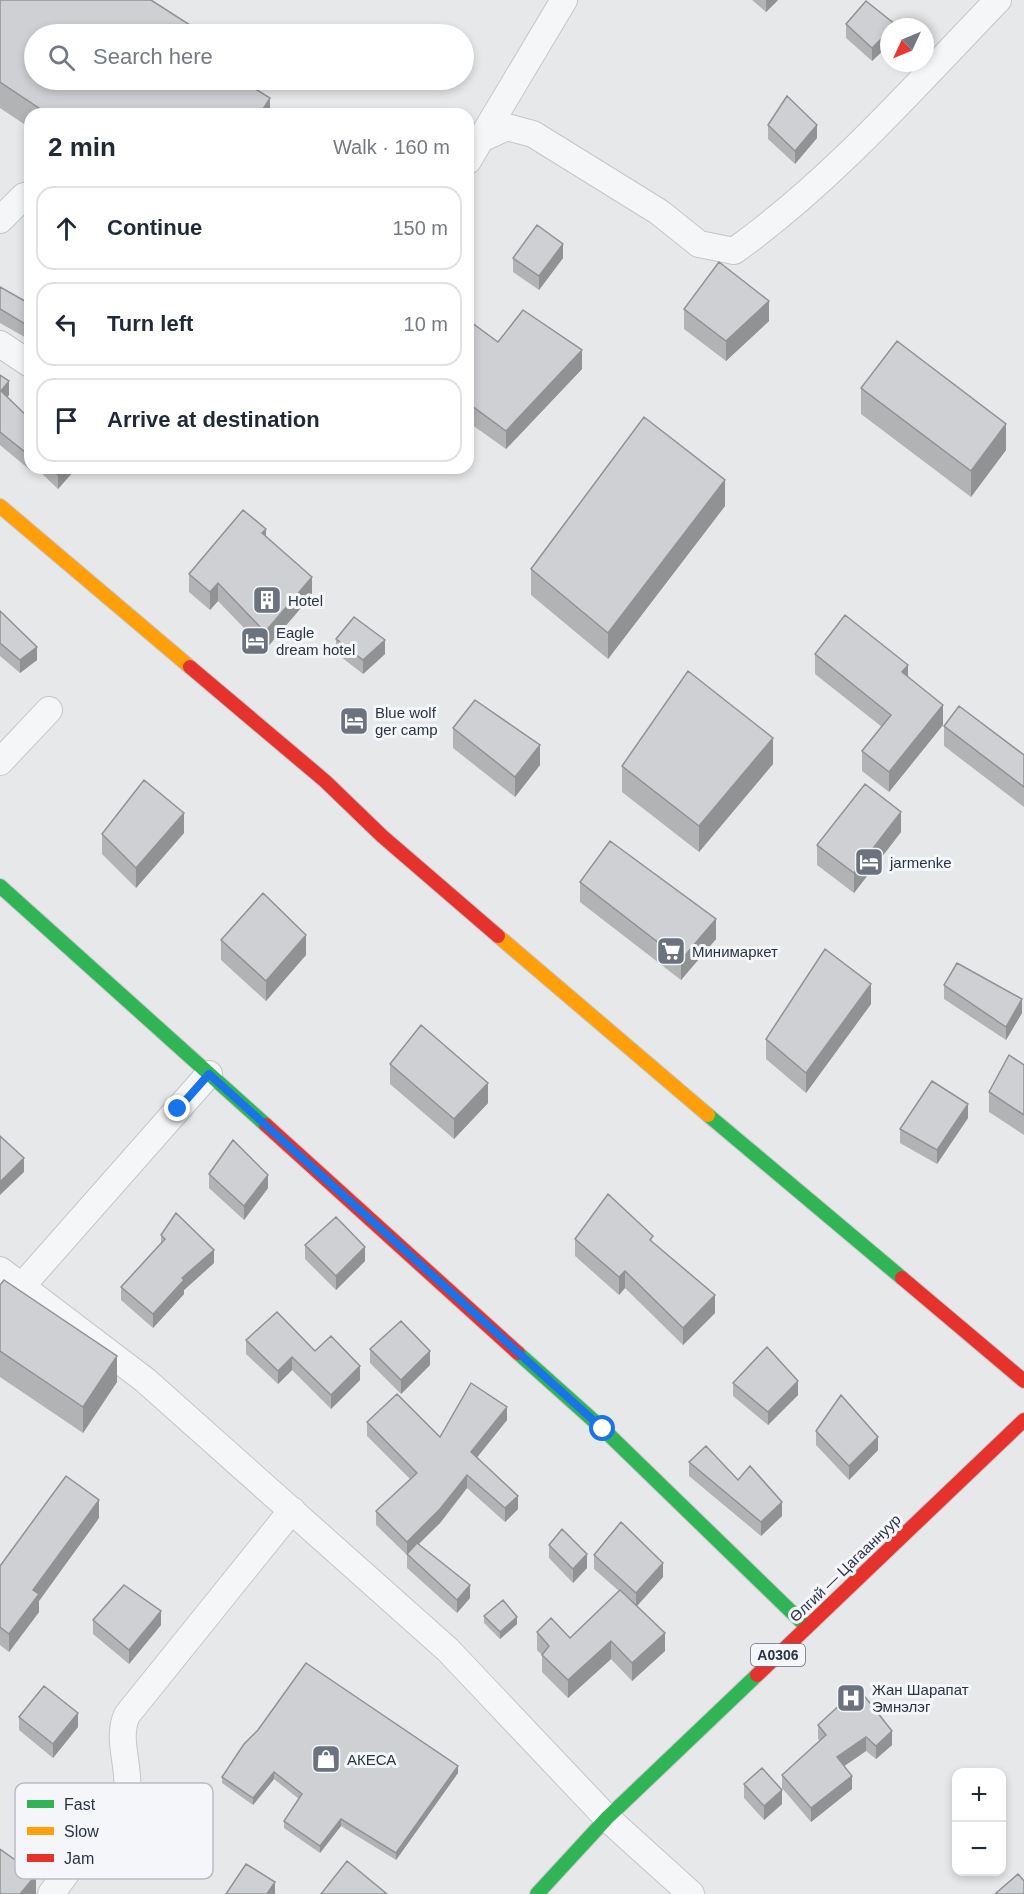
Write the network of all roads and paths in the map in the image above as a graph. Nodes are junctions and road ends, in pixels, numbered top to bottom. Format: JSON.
{"nodes":[{"id":1,"x":564,"y":0,"type":"edge"},
{"id":2,"x":998,"y":0,"type":"edge"},
{"id":3,"x":481,"y":139,"type":"junction"},
{"id":4,"x":474,"y":151,"type":"edge"},
{"id":5,"x":24,"y":196,"type":"edge"},
{"id":6,"x":0,"y":220,"type":"edge"},
{"id":7,"x":0,"y":344,"type":"edge"},
{"id":8,"x":24,"y":360,"type":"edge"},
{"id":9,"x":0,"y":506,"type":"edge"},
{"id":10,"x":49,"y":710,"type":"dead end"},
{"id":11,"x":0,"y":762,"type":"edge"},
{"id":12,"x":0,"y":886,"type":"edge"},
{"id":13,"x":209,"y":1074,"type":"junction"},
{"id":14,"x":0,"y":1270,"type":"edge"},
{"id":15,"x":22,"y":1286,"type":"junction"},
{"id":16,"x":1024,"y":1381,"type":"edge"},
{"id":17,"x":1024,"y":1420,"type":"edge"},
{"id":18,"x":292,"y":1510,"type":"junction"},
{"id":19,"x":807,"y":1627,"type":"junction"},
{"id":20,"x":128,"y":1783,"type":"edge"},
{"id":21,"x":607,"y":1818,"type":"junction"},
{"id":22,"x":62,"y":1879,"type":"edge"},
{"id":23,"x":51,"y":1894,"type":"edge"},
{"id":24,"x":537,"y":1894,"type":"edge"},
{"id":25,"x":691,"y":1894,"type":"edge"}],
"edges":[{"from":1,"to":3,"type":"street"},
{"from":2,"to":3,"type":"street"},
{"from":3,"to":4,"type":"street"},
{"from":5,"to":6,"type":"street"},
{"from":7,"to":8,"type":"street"},
{"from":9,"to":16,"type":"main road"},
{"from":10,"to":11,"type":"street"},
{"from":12,"to":13,"type":"main road"},
{"from":13,"to":15,"type":"street"},
{"from":13,"to":19,"type":"main road"},
{"from":14,"to":15,"type":"street"},
{"from":15,"to":18,"type":"street"},
{"from":17,"to":19,"type":"main road","name":"Өлгий — Цагааннуур","number":"A0306"},
{"from":18,"to":20,"type":"street"},
{"from":18,"to":21,"type":"street"},
{"from":19,"to":21,"type":"main road","name":"Өлгий — Цагааннуур","number":"A0306"},
{"from":21,"to":24,"type":"main road","name":"Өлгий — Цагааннуур","number":"A0306"},
{"from":21,"to":25,"type":"street"},
{"from":22,"to":23,"type":"street"}]}
